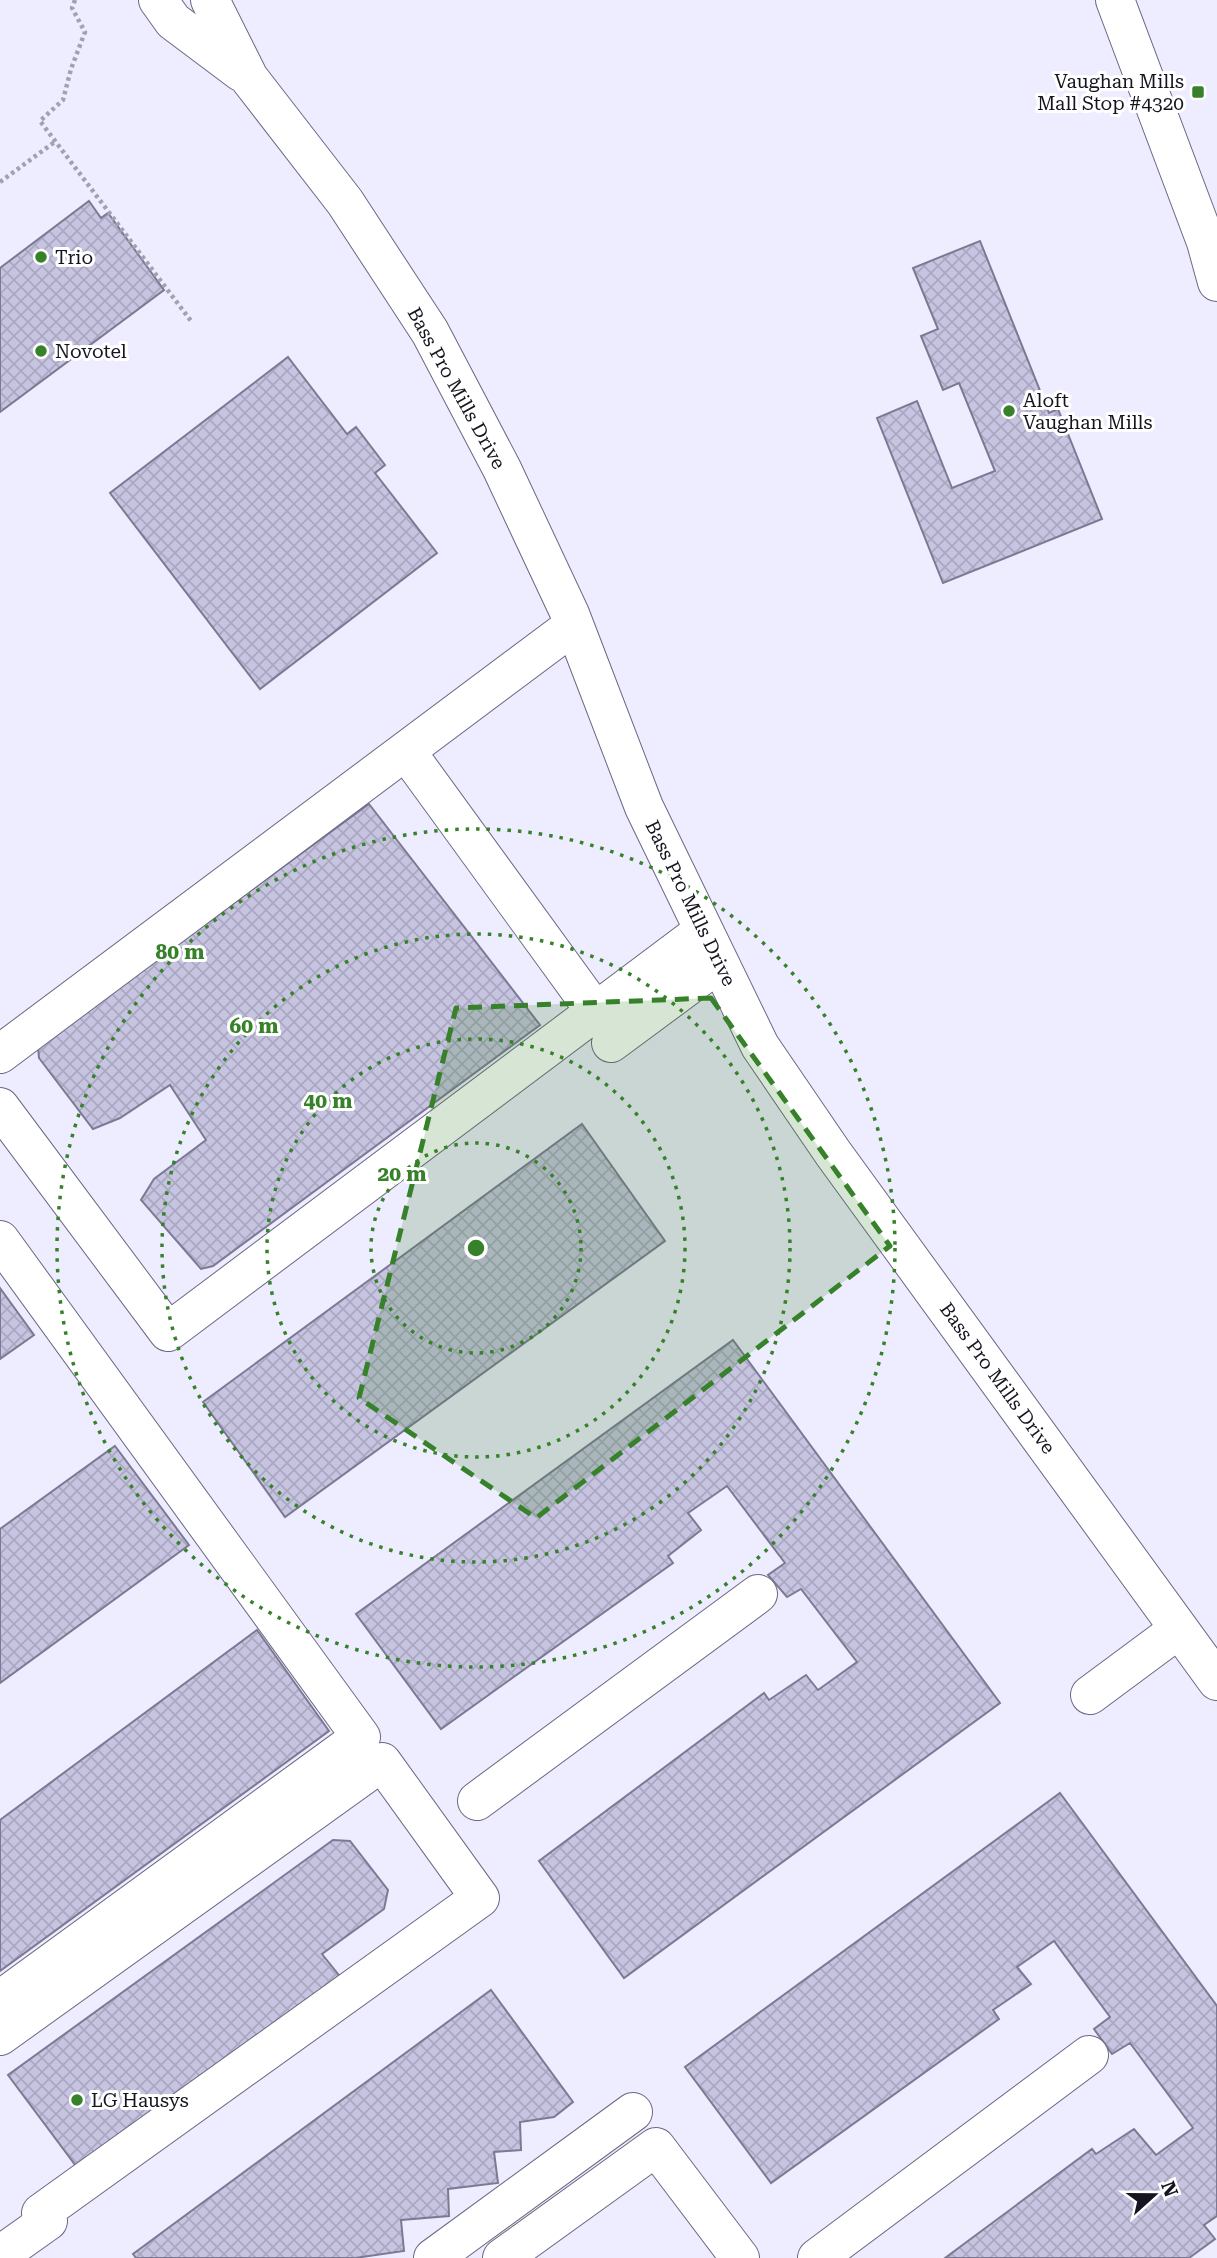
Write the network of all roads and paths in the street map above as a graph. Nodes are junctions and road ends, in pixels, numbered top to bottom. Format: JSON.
{"nodes":[{"id":1,"x":75,"y":0,"type":"edge"},
{"id":2,"x":158,"y":0,"type":"edge"},
{"id":3,"x":210,"y":0,"type":"edge"},
{"id":4,"x":1115,"y":0,"type":"edge"},
{"id":5,"x":249,"y":78,"type":"junction"},
{"id":6,"x":56,"y":141,"type":"junction"},
{"id":7,"x":0,"y":182,"type":"edge"},
{"id":8,"x":1217,"y":282,"type":"edge"},
{"id":9,"x":191,"y":321,"type":"dead end"},
{"id":10,"x":574,"y":625,"type":"junction"},
{"id":11,"x":405,"y":751,"type":"junction"},
{"id":12,"x":711,"y":947,"type":"junction"},
{"id":13,"x":603,"y":1027,"type":"junction"},
{"id":14,"x":0,"y":1054,"type":"edge"},
{"id":15,"x":0,"y":1107,"type":"edge"},
{"id":16,"x":0,"y":1240,"type":"edge"},
{"id":17,"x":758,"y":1594,"type":"dead end"},
{"id":18,"x":1179,"y":1629,"type":"junction"},
{"id":19,"x":1217,"y":1681,"type":"edge"},
{"id":20,"x":1090,"y":1695,"type":"dead end"},
{"id":21,"x":477,"y":1801,"type":"dead end"},
{"id":22,"x":0,"y":2000,"type":"edge"},
{"id":23,"x":0,"y":2036,"type":"edge"},
{"id":24,"x":1089,"y":2055,"type":"dead end"},
{"id":25,"x":633,"y":2112,"type":"dead end"},
{"id":26,"x":0,"y":2256,"type":"edge"},
{"id":27,"x":433,"y":2258,"type":"edge"},
{"id":28,"x":502,"y":2258,"type":"edge"},
{"id":29,"x":740,"y":2258,"type":"edge"},
{"id":30,"x":817,"y":2258,"type":"edge"}],
"edges":[{"from":1,"to":6,"type":"path"},
{"from":2,"to":5,"type":"street","name":"Bass Pro Mills Drive"},
{"from":3,"to":5,"type":"street","name":"Bass Pro Mills Drive"},
{"from":4,"to":8,"type":"street"},
{"from":5,"to":10,"type":"street","name":"Bass Pro Mills Drive"},
{"from":6,"to":7,"type":"path"},
{"from":6,"to":9,"type":"path"},
{"from":10,"to":11,"type":"street"},
{"from":10,"to":12,"type":"street","name":"Bass Pro Mills Drive"},
{"from":11,"to":13,"type":"street"},
{"from":11,"to":14,"type":"street"},
{"from":12,"to":13,"type":"street"},
{"from":12,"to":18,"type":"street","name":"Bass Pro Mills Drive"},
{"from":13,"to":15,"type":"street"},
{"from":16,"to":22,"type":"street"},
{"from":17,"to":21,"type":"street"},
{"from":18,"to":19,"type":"street","name":"Bass Pro Mills Drive"},
{"from":18,"to":20,"type":"street"},
{"from":23,"to":26,"type":"street"},
{"from":24,"to":30,"type":"street"},
{"from":25,"to":27,"type":"street"},
{"from":28,"to":29,"type":"street"}]}
